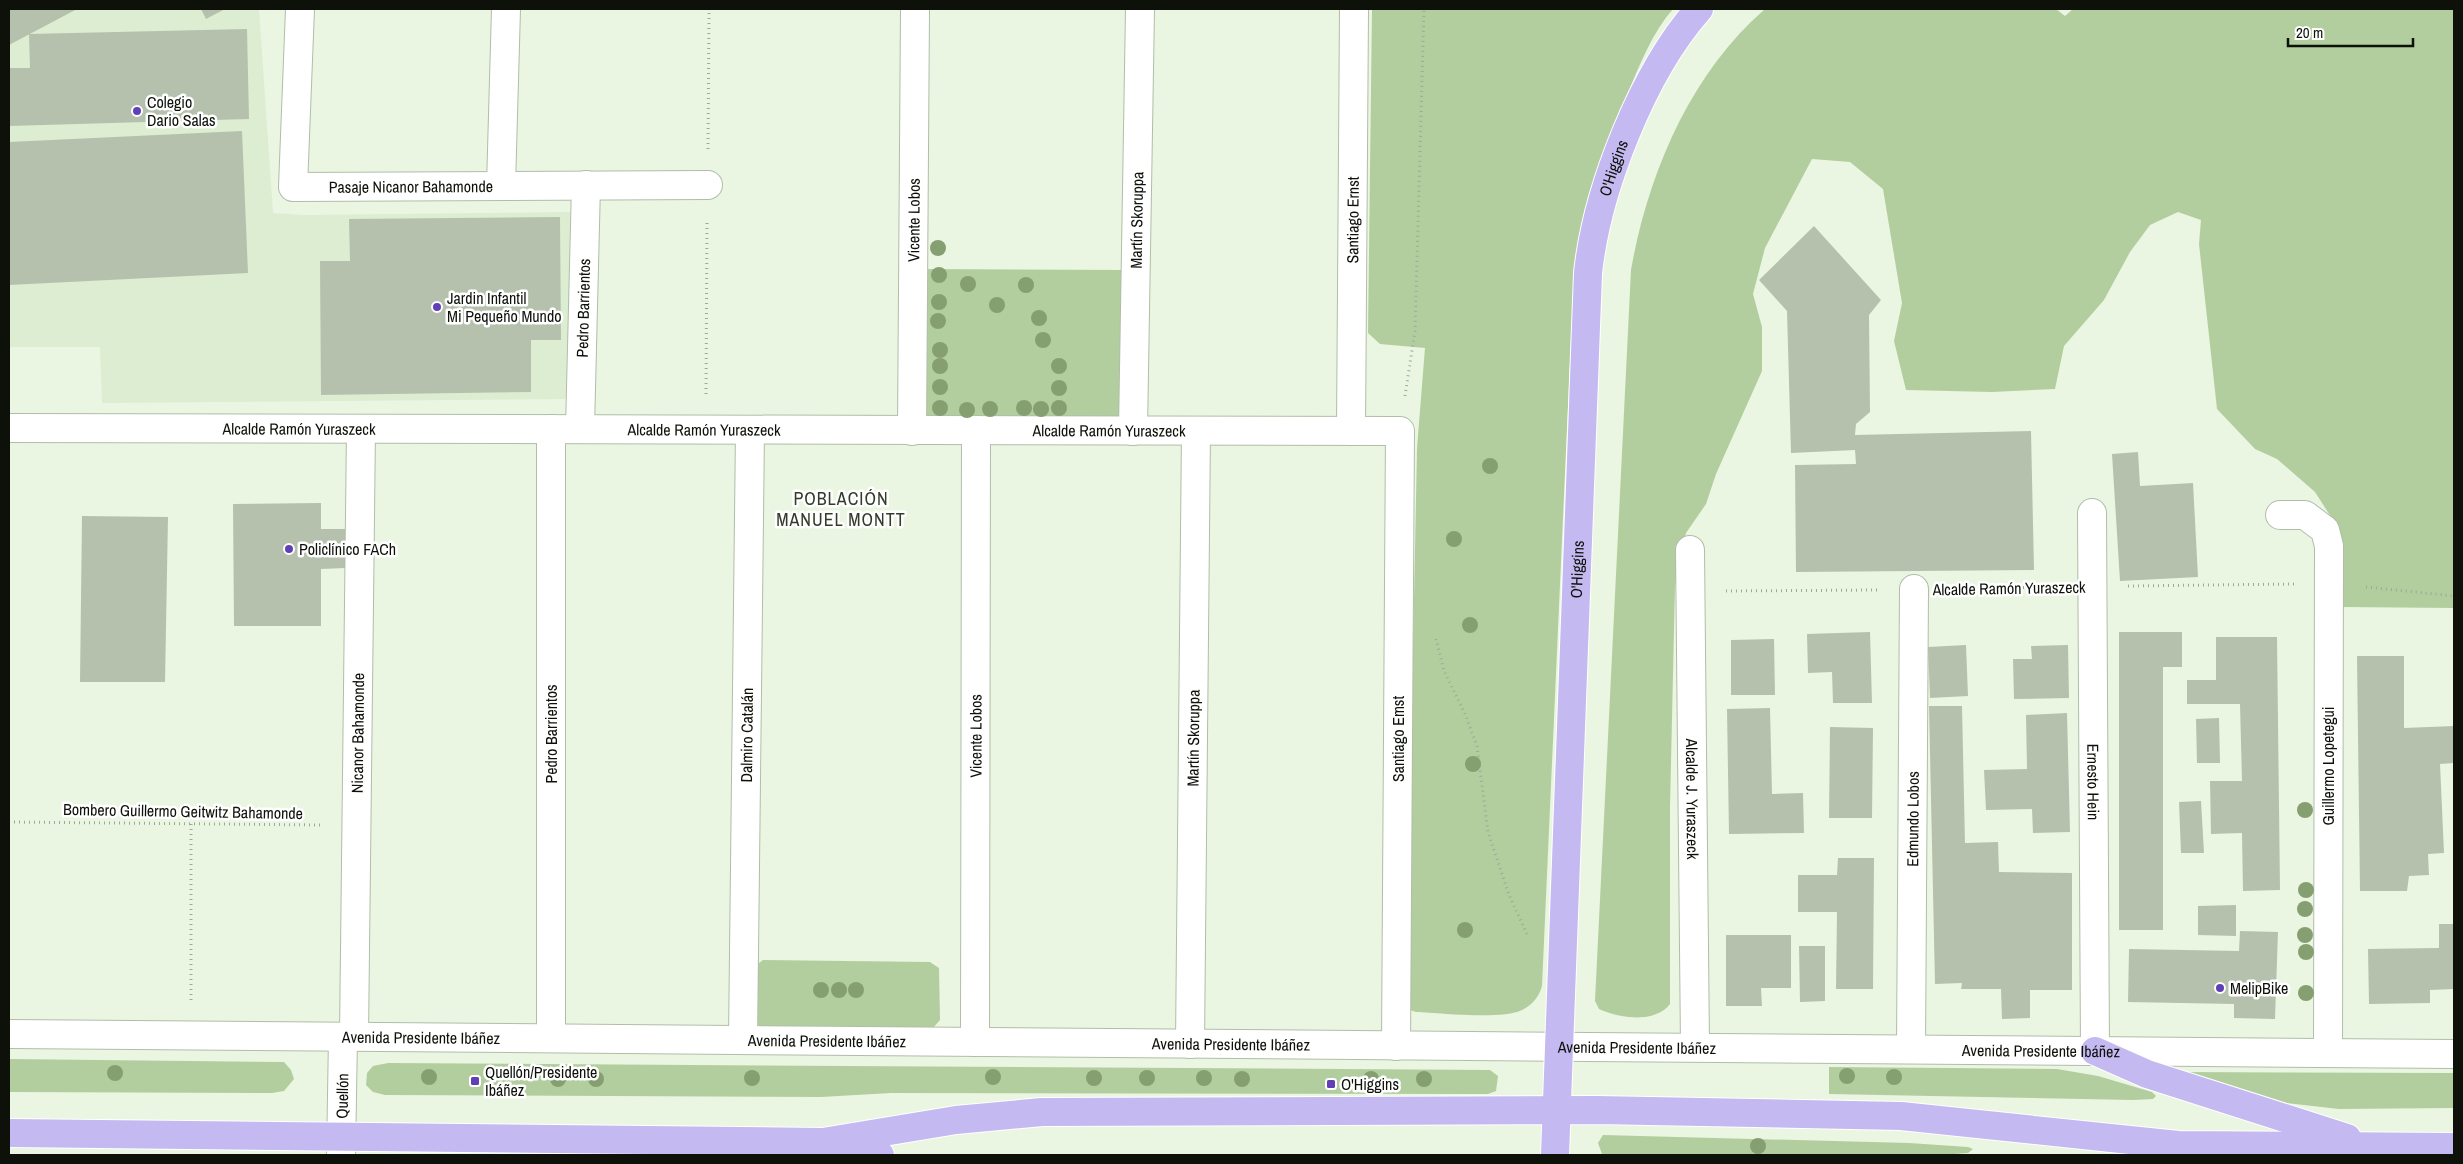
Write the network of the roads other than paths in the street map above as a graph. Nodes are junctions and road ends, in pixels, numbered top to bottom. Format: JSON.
{"nodes":[{"id":1,"x":300,"y":9,"type":"edge"},
{"id":2,"x":506,"y":9,"type":"edge"},
{"id":3,"x":915,"y":9,"type":"edge"},
{"id":4,"x":1140,"y":9,"type":"edge"},
{"id":5,"x":1354,"y":9,"type":"edge"},
{"id":6,"x":1699,"y":9,"type":"edge"},
{"id":7,"x":708,"y":184,"type":"dead end"},
{"id":8,"x":501,"y":186,"type":"junction"},
{"id":9,"x":586,"y":186,"type":"junction"},
{"id":10,"x":9,"y":428,"type":"edge"},
{"id":11,"x":361,"y":429,"type":"junction"},
{"id":12,"x":580,"y":429,"type":"junction"},
{"id":13,"x":551,"y":430,"type":"junction"},
{"id":14,"x":750,"y":430,"type":"junction"},
{"id":15,"x":912,"y":430,"type":"junction"},
{"id":16,"x":976,"y":430,"type":"junction"},
{"id":17,"x":1133,"y":431,"type":"junction"},
{"id":18,"x":1196,"y":431,"type":"junction"},
{"id":19,"x":1351,"y":431,"type":"junction"},
{"id":20,"x":1400,"y":432,"type":"joint"},
{"id":21,"x":2092,"y":513,"type":"dead end"},
{"id":22,"x":2280,"y":515,"type":"dead end"},
{"id":23,"x":1690,"y":550,"type":"dead end"},
{"id":24,"x":1914,"y":589,"type":"road end"},
{"id":25,"x":9,"y":1034,"type":"edge"},
{"id":26,"x":348,"y":1036,"type":"junction"},
{"id":27,"x":551,"y":1038,"type":"junction"},
{"id":28,"x":743,"y":1040,"type":"junction"},
{"id":29,"x":975,"y":1042,"type":"junction"},
{"id":30,"x":1190,"y":1044,"type":"junction"},
{"id":31,"x":1558,"y":1045,"type":"junction"},
{"id":32,"x":1396,"y":1046,"type":"junction"},
{"id":33,"x":1695,"y":1047,"type":"junction"},
{"id":34,"x":1911,"y":1049,"type":"junction"},
{"id":35,"x":2095,"y":1051,"type":"junction"},
{"id":36,"x":2328,"y":1053,"type":"junction"},
{"id":37,"x":2454,"y":1054,"type":"edge"},
{"id":38,"x":1556,"y":1110,"type":"junction"},
{"id":39,"x":9,"y":1133,"type":"edge"},
{"id":40,"x":823,"y":1142,"type":"junction"},
{"id":41,"x":2178,"y":1144,"type":"junction"},
{"id":42,"x":341,"y":1146,"type":"edge"},
{"id":43,"x":2372,"y":1146,"type":"junction"},
{"id":44,"x":2454,"y":1147,"type":"edge"},
{"id":45,"x":880,"y":1155,"type":"edge"},
{"id":46,"x":1555,"y":1155,"type":"edge"},
{"id":47,"x":2106,"y":1155,"type":"edge"}],
"edges":[{"from":1,"to":8,"type":"street","name":"Pasaje Nicanor Bahamonde"},
{"from":2,"to":8,"type":"street"},
{"from":3,"to":15,"type":"street","name":"Vicente Lobos"},
{"from":4,"to":17,"type":"street","name":"Martín Skoruppa"},
{"from":5,"to":19,"type":"street","name":"Santiago Ernst"},
{"from":6,"to":31,"type":"main road","name":"O'Higgins"},
{"from":7,"to":9,"type":"street","name":"Pasaje Nicanor Bahamonde"},
{"from":8,"to":9,"type":"street","name":"Pasaje Nicanor Bahamonde"},
{"from":9,"to":12,"type":"street","name":"Pedro Barrientos"},
{"from":10,"to":11,"type":"street","name":"Alcalde Ramón Yuraszeck"},
{"from":11,"to":13,"type":"street","name":"Alcalde Ramón Yuraszeck"},
{"from":11,"to":26,"type":"street","name":"Nicanor Bahamonde"},
{"from":12,"to":13,"type":"street","name":"Alcalde Ramón Yuraszeck"},
{"from":12,"to":14,"type":"street","name":"Alcalde Ramón Yuraszeck"},
{"from":13,"to":27,"type":"street","name":"Pedro Barrientos"},
{"from":14,"to":15,"type":"street","name":"Alcalde Ramón Yuraszeck"},
{"from":14,"to":28,"type":"street","name":"Dalmiro Catalán"},
{"from":15,"to":16,"type":"street","name":"Alcalde Ramón Yuraszeck"},
{"from":16,"to":17,"type":"street","name":"Alcalde Ramón Yuraszeck"},
{"from":16,"to":29,"type":"street","name":"Vicente Lobos"},
{"from":17,"to":18,"type":"street","name":"Alcalde Ramón Yuraszeck"},
{"from":18,"to":19,"type":"street","name":"Alcalde Ramón Yuraszeck"},
{"from":18,"to":30,"type":"street","name":"Martín Skoruppa"},
{"from":19,"to":20,"type":"street","name":"Alcalde Ramón Yuraszeck"},
{"from":20,"to":32,"type":"street","name":"Santiago Emst"},
{"from":21,"to":35,"type":"street","name":"Ernesto Hein"},
{"from":22,"to":36,"type":"street","name":"Guillermo Lopetegui"},
{"from":23,"to":33,"type":"street","name":"Alcalde J. Yuraszeck"},
{"from":24,"to":34,"type":"street","name":"Edmundo Lobos"},
{"from":25,"to":26,"type":"street","name":"Avenida Presidente Ibáñez"},
{"from":26,"to":27,"type":"street","name":"Avenida Presidente Ibáñez"},
{"from":26,"to":42,"type":"street","name":"Quellón"},
{"from":27,"to":28,"type":"street","name":"Avenida Presidente Ibáñez"},
{"from":28,"to":29,"type":"street","name":"Avenida Presidente Ibáñez"},
{"from":29,"to":30,"type":"street","name":"Avenida Presidente Ibáñez"},
{"from":30,"to":32,"type":"street","name":"Avenida Presidente Ibáñez"},
{"from":31,"to":32,"type":"street","name":"Avenida Presidente Ibáñez"},
{"from":31,"to":33,"type":"street","name":"Avenida Presidente Ibáñez"},
{"from":31,"to":38,"type":"main road","name":"O'Higgins"},
{"from":33,"to":34,"type":"street","name":"Avenida Presidente Ibáñez"},
{"from":34,"to":35,"type":"street","name":"Avenida Presidente Ibáñez"},
{"from":35,"to":36,"type":"street","name":"Avenida Presidente Ibáñez"},
{"from":35,"to":43,"type":"main road"},
{"from":36,"to":37,"type":"street","name":"Avenida Presidente Ibáñez"},
{"from":38,"to":40,"type":"main road"},
{"from":38,"to":41,"type":"main road"},
{"from":38,"to":46,"type":"main road","name":"O'Higgins"},
{"from":39,"to":42,"type":"main road"},
{"from":40,"to":42,"type":"main road"},
{"from":40,"to":45,"type":"main road"},
{"from":41,"to":43,"type":"main road"},
{"from":41,"to":47,"type":"main road"},
{"from":43,"to":44,"type":"main road"}]}
